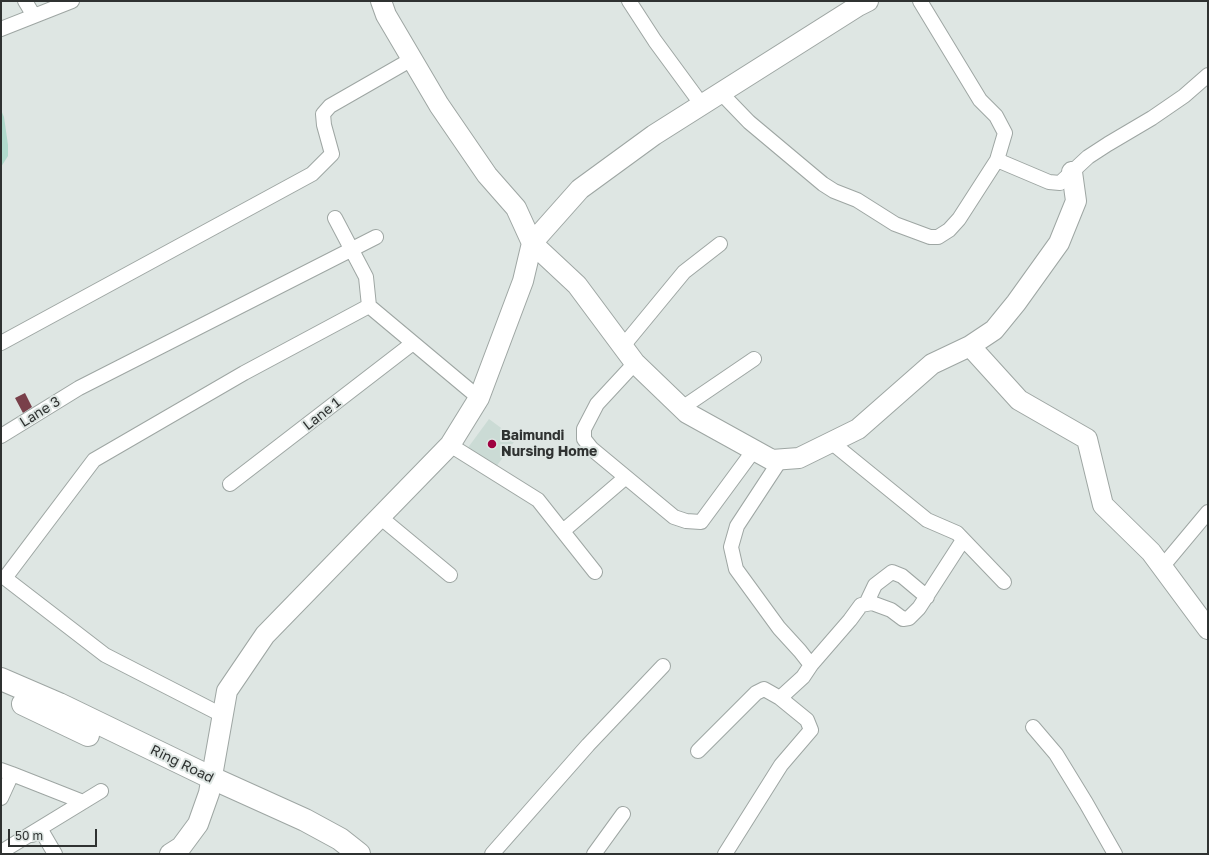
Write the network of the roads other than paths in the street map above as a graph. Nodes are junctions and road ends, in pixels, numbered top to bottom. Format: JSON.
{"nodes":[{"id":1,"x":25,"y":1,"type":"edge"},
{"id":2,"x":72,"y":1,"type":"edge"},
{"id":3,"x":381,"y":1,"type":"edge"},
{"id":4,"x":629,"y":1,"type":"edge"},
{"id":5,"x":868,"y":1,"type":"edge"},
{"id":6,"x":920,"y":1,"type":"edge"},
{"id":7,"x":34,"y":16,"type":"junction"},
{"id":8,"x":1,"y":29,"type":"edge"},
{"id":9,"x":412,"y":59,"type":"junction"},
{"id":10,"x":1208,"y":75,"type":"edge"},
{"id":11,"x":720,"y":93,"type":"junction"},
{"id":12,"x":702,"y":105,"type":"junction"},
{"id":13,"x":997,"y":160,"type":"junction"},
{"id":14,"x":1072,"y":172,"type":"junction"},
{"id":15,"x":335,"y":218,"type":"dead end"},
{"id":16,"x":376,"y":237,"type":"dead end"},
{"id":17,"x":532,"y":244,"type":"junction"},
{"id":18,"x":720,"y":244,"type":"dead end"},
{"id":19,"x":352,"y":251,"type":"junction"},
{"id":20,"x":369,"y":306,"type":"junction"},
{"id":21,"x":1,"y":343,"type":"edge"},
{"id":22,"x":413,"y":343,"type":"junction"},
{"id":23,"x":622,"y":346,"type":"junction"},
{"id":24,"x":970,"y":346,"type":"junction"},
{"id":25,"x":754,"y":359,"type":"dead end"},
{"id":26,"x":635,"y":363,"type":"junction"},
{"id":27,"x":479,"y":398,"type":"junction"},
{"id":28,"x":682,"y":408,"type":"junction"},
{"id":29,"x":1,"y":436,"type":"edge"},
{"id":30,"x":830,"y":442,"type":"junction"},
{"id":31,"x":450,"y":445,"type":"junction"},
{"id":32,"x":754,"y":450,"type":"junction"},
{"id":33,"x":781,"y":459,"type":"junction"},
{"id":34,"x":626,"y":477,"type":"junction"},
{"id":35,"x":230,"y":484,"type":"dead end"},
{"id":36,"x":1208,"y":512,"type":"edge"},
{"id":37,"x":380,"y":518,"type":"junction"},
{"id":38,"x":562,"y":531,"type":"junction"},
{"id":39,"x":963,"y":540,"type":"junction"},
{"id":40,"x":1162,"y":567,"type":"junction"},
{"id":41,"x":595,"y":572,"type":"dead end"},
{"id":42,"x":3,"y":575,"type":"edge"},
{"id":43,"x":450,"y":575,"type":"dead end"},
{"id":44,"x":1004,"y":582,"type":"dead end"},
{"id":45,"x":927,"y":597,"type":"junction"},
{"id":46,"x":866,"y":604,"type":"junction"},
{"id":47,"x":1208,"y":629,"type":"edge"},
{"id":48,"x":663,"y":666,"type":"dead end"},
{"id":49,"x":811,"y":666,"type":"junction"},
{"id":50,"x":1,"y":679,"type":"edge"},
{"id":51,"x":1,"y":693,"type":"edge"},
{"id":52,"x":780,"y":698,"type":"junction"},
{"id":53,"x":222,"y":715,"type":"junction"},
{"id":54,"x":1032,"y":727,"type":"dead end"},
{"id":55,"x":698,"y":751,"type":"dead end"},
{"id":56,"x":7,"y":772,"type":"edge"},
{"id":57,"x":210,"y":785,"type":"junction"},
{"id":58,"x":101,"y":791,"type":"dead end"},
{"id":59,"x":1,"y":798,"type":"edge"},
{"id":60,"x":83,"y":802,"type":"junction"},
{"id":61,"x":623,"y":814,"type":"dead end"},
{"id":62,"x":1,"y":853,"type":"edge"},
{"id":63,"x":55,"y":854,"type":"edge"},
{"id":64,"x":170,"y":854,"type":"edge"},
{"id":65,"x":342,"y":854,"type":"edge"},
{"id":66,"x":359,"y":854,"type":"edge"},
{"id":67,"x":492,"y":854,"type":"edge"},
{"id":68,"x":594,"y":854,"type":"edge"},
{"id":69,"x":725,"y":854,"type":"edge"},
{"id":70,"x":1115,"y":854,"type":"edge"}],
"edges":[{"from":1,"to":7,"type":"street"},
{"from":2,"to":7,"type":"street"},
{"from":3,"to":9,"type":"street"},
{"from":4,"to":12,"type":"street"},
{"from":5,"to":11,"type":"street"},
{"from":6,"to":13,"type":"street"},
{"from":7,"to":8,"type":"street"},
{"from":9,"to":17,"type":"street"},
{"from":9,"to":21,"type":"street"},
{"from":10,"to":14,"type":"street"},
{"from":11,"to":12,"type":"street"},
{"from":11,"to":13,"type":"street"},
{"from":12,"to":17,"type":"street"},
{"from":13,"to":14,"type":"street"},
{"from":14,"to":24,"type":"street"},
{"from":15,"to":19,"type":"street"},
{"from":16,"to":19,"type":"street","name":"Lane 3"},
{"from":17,"to":23,"type":"street"},
{"from":17,"to":27,"type":"street"},
{"from":18,"to":23,"type":"street"},
{"from":19,"to":20,"type":"street"},
{"from":19,"to":29,"type":"street","name":"Lane 3"},
{"from":20,"to":22,"type":"street"},
{"from":20,"to":42,"type":"street"},
{"from":22,"to":27,"type":"street"},
{"from":22,"to":35,"type":"street","name":"Lane 1"},
{"from":23,"to":26,"type":"street"},
{"from":24,"to":30,"type":"street"},
{"from":24,"to":40,"type":"street"},
{"from":25,"to":28,"type":"street"},
{"from":26,"to":28,"type":"street"},
{"from":26,"to":34,"type":"street"},
{"from":27,"to":31,"type":"street"},
{"from":28,"to":32,"type":"street"},
{"from":30,"to":33,"type":"street"},
{"from":30,"to":39,"type":"street"},
{"from":31,"to":37,"type":"street"},
{"from":31,"to":38,"type":"street"},
{"from":32,"to":33,"type":"street"},
{"from":32,"to":34,"type":"street"},
{"from":33,"to":49,"type":"street"},
{"from":34,"to":38,"type":"street"},
{"from":36,"to":40,"type":"street"},
{"from":37,"to":43,"type":"street"},
{"from":37,"to":53,"type":"street"},
{"from":38,"to":41,"type":"street"},
{"from":39,"to":44,"type":"street"},
{"from":39,"to":45,"type":"street"},
{"from":40,"to":47,"type":"street"},
{"from":42,"to":53,"type":"street"},
{"from":45,"to":46,"type":"street"},
{"from":45,"to":46,"type":"street"},
{"from":46,"to":49,"type":"street"},
{"from":48,"to":67,"type":"street"},
{"from":49,"to":52,"type":"street"},
{"from":50,"to":57,"type":"main road","name":"Ring Road"},
{"from":51,"to":57,"type":"main road"},
{"from":52,"to":55,"type":"street"},
{"from":52,"to":69,"type":"street"},
{"from":53,"to":57,"type":"street"},
{"from":54,"to":70,"type":"street"},
{"from":56,"to":59,"type":"street"},
{"from":56,"to":60,"type":"street"},
{"from":57,"to":64,"type":"street"},
{"from":57,"to":65,"type":"main road","name":"Ring Road"},
{"from":57,"to":66,"type":"main road","name":"Ring Road"},
{"from":58,"to":60,"type":"street"},
{"from":60,"to":62,"type":"street"},
{"from":61,"to":68,"type":"street"},
{"from":62,"to":63,"type":"street"}]}
